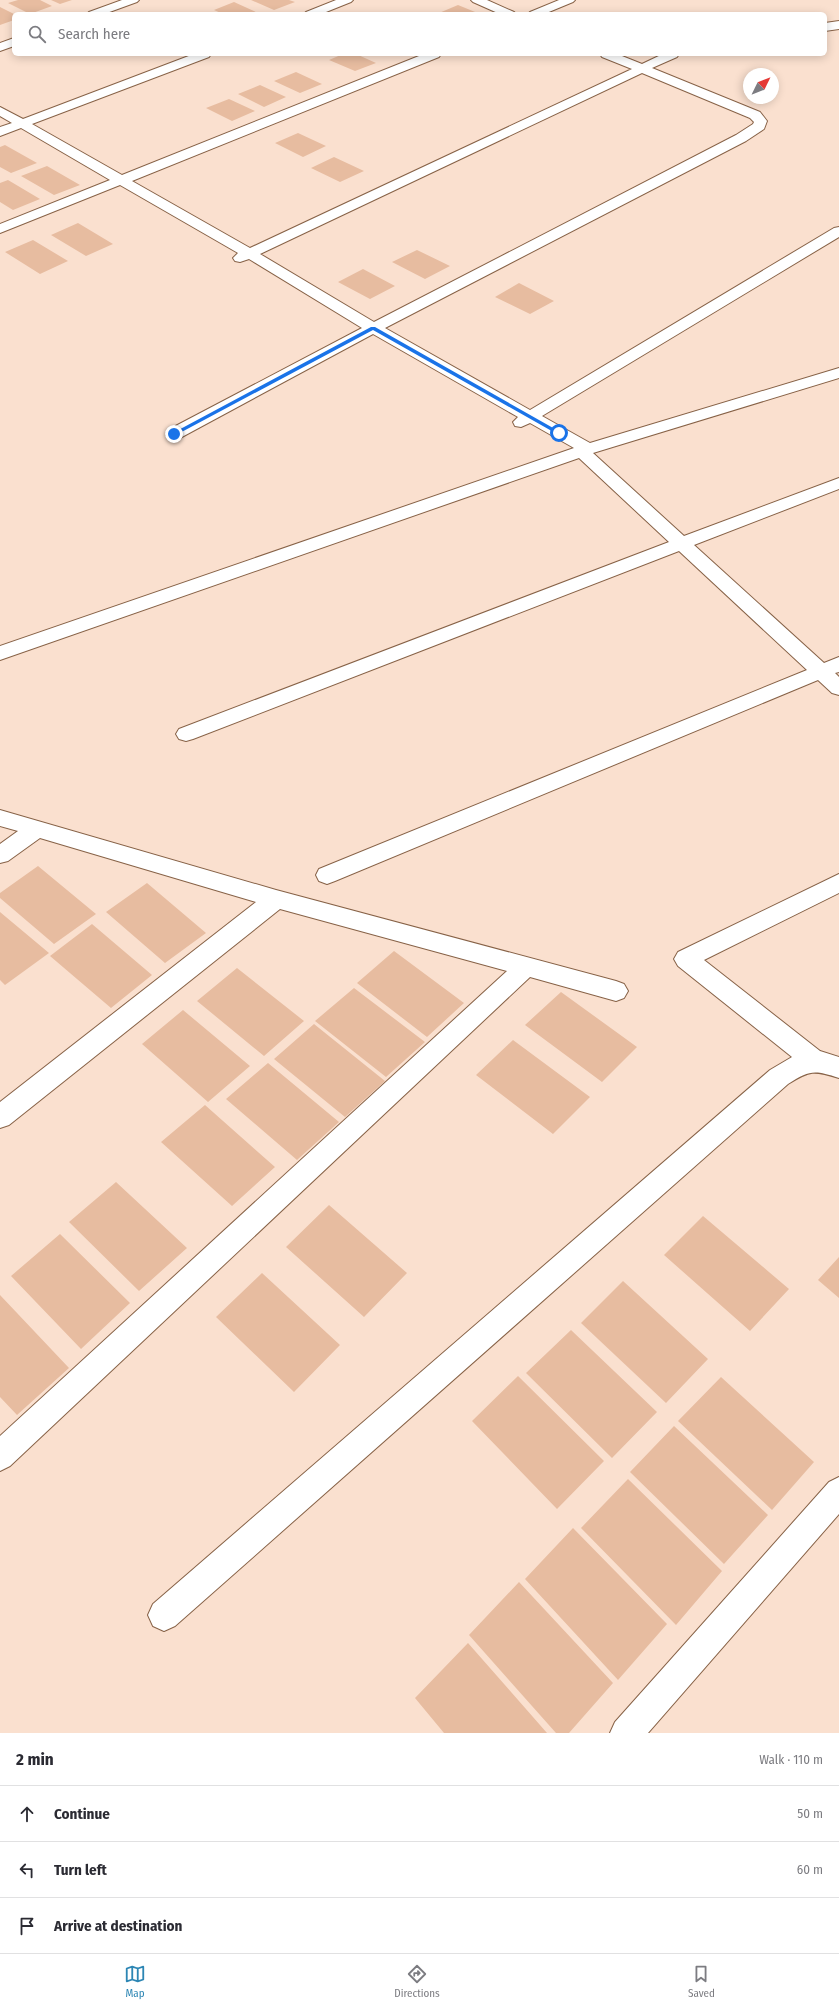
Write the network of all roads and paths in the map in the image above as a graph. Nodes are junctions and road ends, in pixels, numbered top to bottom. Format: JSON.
{"nodes":[{"id":1,"x":133,"y":0,"type":"edge"},
{"id":2,"x":347,"y":0,"type":"edge"},
{"id":3,"x":477,"y":0,"type":"edge"},
{"id":4,"x":569,"y":0,"type":"edge"},
{"id":5,"x":99,"y":12,"type":"edge"},
{"id":6,"x":315,"y":12,"type":"edge"},
{"id":7,"x":505,"y":12,"type":"edge"},
{"id":8,"x":539,"y":12,"type":"edge"},
{"id":9,"x":839,"y":25,"type":"edge"},
{"id":10,"x":827,"y":27,"type":"edge"},
{"id":11,"x":12,"y":43,"type":"edge"},
{"id":12,"x":0,"y":47,"type":"edge"},
{"id":13,"x":200,"y":56,"type":"edge"},
{"id":14,"x":430,"y":56,"type":"edge"},
{"id":15,"x":611,"y":56,"type":"edge"},
{"id":16,"x":669,"y":56,"type":"edge"},
{"id":17,"x":641,"y":69,"type":"junction"},
{"id":18,"x":0,"y":111,"type":"edge"},
{"id":19,"x":8,"y":126,"type":"edge"},
{"id":20,"x":121,"y":181,"type":"junction"},
{"id":21,"x":106,"y":187,"type":"junction"},
{"id":22,"x":0,"y":229,"type":"edge"},
{"id":23,"x":839,"y":231,"type":"edge"},
{"id":24,"x":250,"y":254,"type":"junction"},
{"id":25,"x":235,"y":260,"type":"junction"},
{"id":26,"x":366,"y":331,"type":"junction"},
{"id":27,"x":839,"y":373,"type":"edge"},
{"id":28,"x":524,"y":420,"type":"junction"},
{"id":29,"x":174,"y":434,"type":"dead end"},
{"id":30,"x":538,"y":437,"type":"dead end"},
{"id":31,"x":551,"y":445,"type":"dead end"},
{"id":32,"x":580,"y":453,"type":"junction"},
{"id":33,"x":839,"y":483,"type":"edge"},
{"id":34,"x":681,"y":544,"type":"junction"},
{"id":35,"x":0,"y":653,"type":"edge"},
{"id":36,"x":830,"y":668,"type":"edge"},
{"id":37,"x":839,"y":688,"type":"edge"},
{"id":38,"x":186,"y":734,"type":"dead end"},
{"id":39,"x":0,"y":818,"type":"edge"},
{"id":40,"x":37,"y":829,"type":"junction"},
{"id":41,"x":0,"y":854,"type":"edge"},
{"id":42,"x":327,"y":875,"type":"dead end"},
{"id":43,"x":839,"y":883,"type":"edge"},
{"id":44,"x":276,"y":899,"type":"junction"},
{"id":45,"x":525,"y":968,"type":"junction"},
{"id":46,"x":616,"y":992,"type":"dead end"},
{"id":47,"x":812,"y":1060,"type":"junction"},
{"id":48,"x":839,"y":1068,"type":"edge"},
{"id":49,"x":0,"y":1117,"type":"edge"},
{"id":50,"x":0,"y":1456,"type":"edge"},
{"id":51,"x":839,"y":1492,"type":"edge"},
{"id":52,"x":164,"y":1615,"type":"dead end"},
{"id":53,"x":626,"y":1733,"type":"edge"}],
"edges":[{"from":1,"to":5,"type":"street"},
{"from":2,"to":6,"type":"street"},
{"from":3,"to":7,"type":"street"},
{"from":4,"to":8,"type":"street"},
{"from":9,"to":10,"type":"street"},
{"from":11,"to":12,"type":"street"},
{"from":13,"to":19,"type":"street"},
{"from":14,"to":20,"type":"street"},
{"from":15,"to":17,"type":"street"},
{"from":16,"to":17,"type":"street"},
{"from":17,"to":24,"type":"street"},
{"from":17,"to":26,"type":"street"},
{"from":18,"to":19,"type":"street"},
{"from":19,"to":20,"type":"street"},
{"from":19,"to":21,"type":"street"},
{"from":20,"to":21,"type":"street"},
{"from":20,"to":24,"type":"street"},
{"from":21,"to":22,"type":"street"},
{"from":21,"to":25,"type":"street"},
{"from":23,"to":28,"type":"street"},
{"from":24,"to":25,"type":"street"},
{"from":24,"to":26,"type":"street"},
{"from":25,"to":26,"type":"street"},
{"from":26,"to":28,"type":"street"},
{"from":26,"to":29,"type":"street"},
{"from":27,"to":32,"type":"street"},
{"from":28,"to":30,"type":"street"},
{"from":28,"to":32,"type":"street"},
{"from":31,"to":32,"type":"street"},
{"from":32,"to":34,"type":"street"},
{"from":32,"to":35,"type":"street"},
{"from":33,"to":34,"type":"street"},
{"from":34,"to":36,"type":"street"},
{"from":34,"to":38,"type":"street"},
{"from":36,"to":37,"type":"street"},
{"from":36,"to":42,"type":"street"},
{"from":39,"to":40,"type":"street"},
{"from":40,"to":41,"type":"street"},
{"from":40,"to":44,"type":"street"},
{"from":43,"to":47,"type":"street"},
{"from":44,"to":45,"type":"street"},
{"from":44,"to":49,"type":"street"},
{"from":45,"to":46,"type":"street"},
{"from":45,"to":50,"type":"street"},
{"from":47,"to":48,"type":"street"},
{"from":47,"to":52,"type":"street"},
{"from":51,"to":53,"type":"street"}]}
